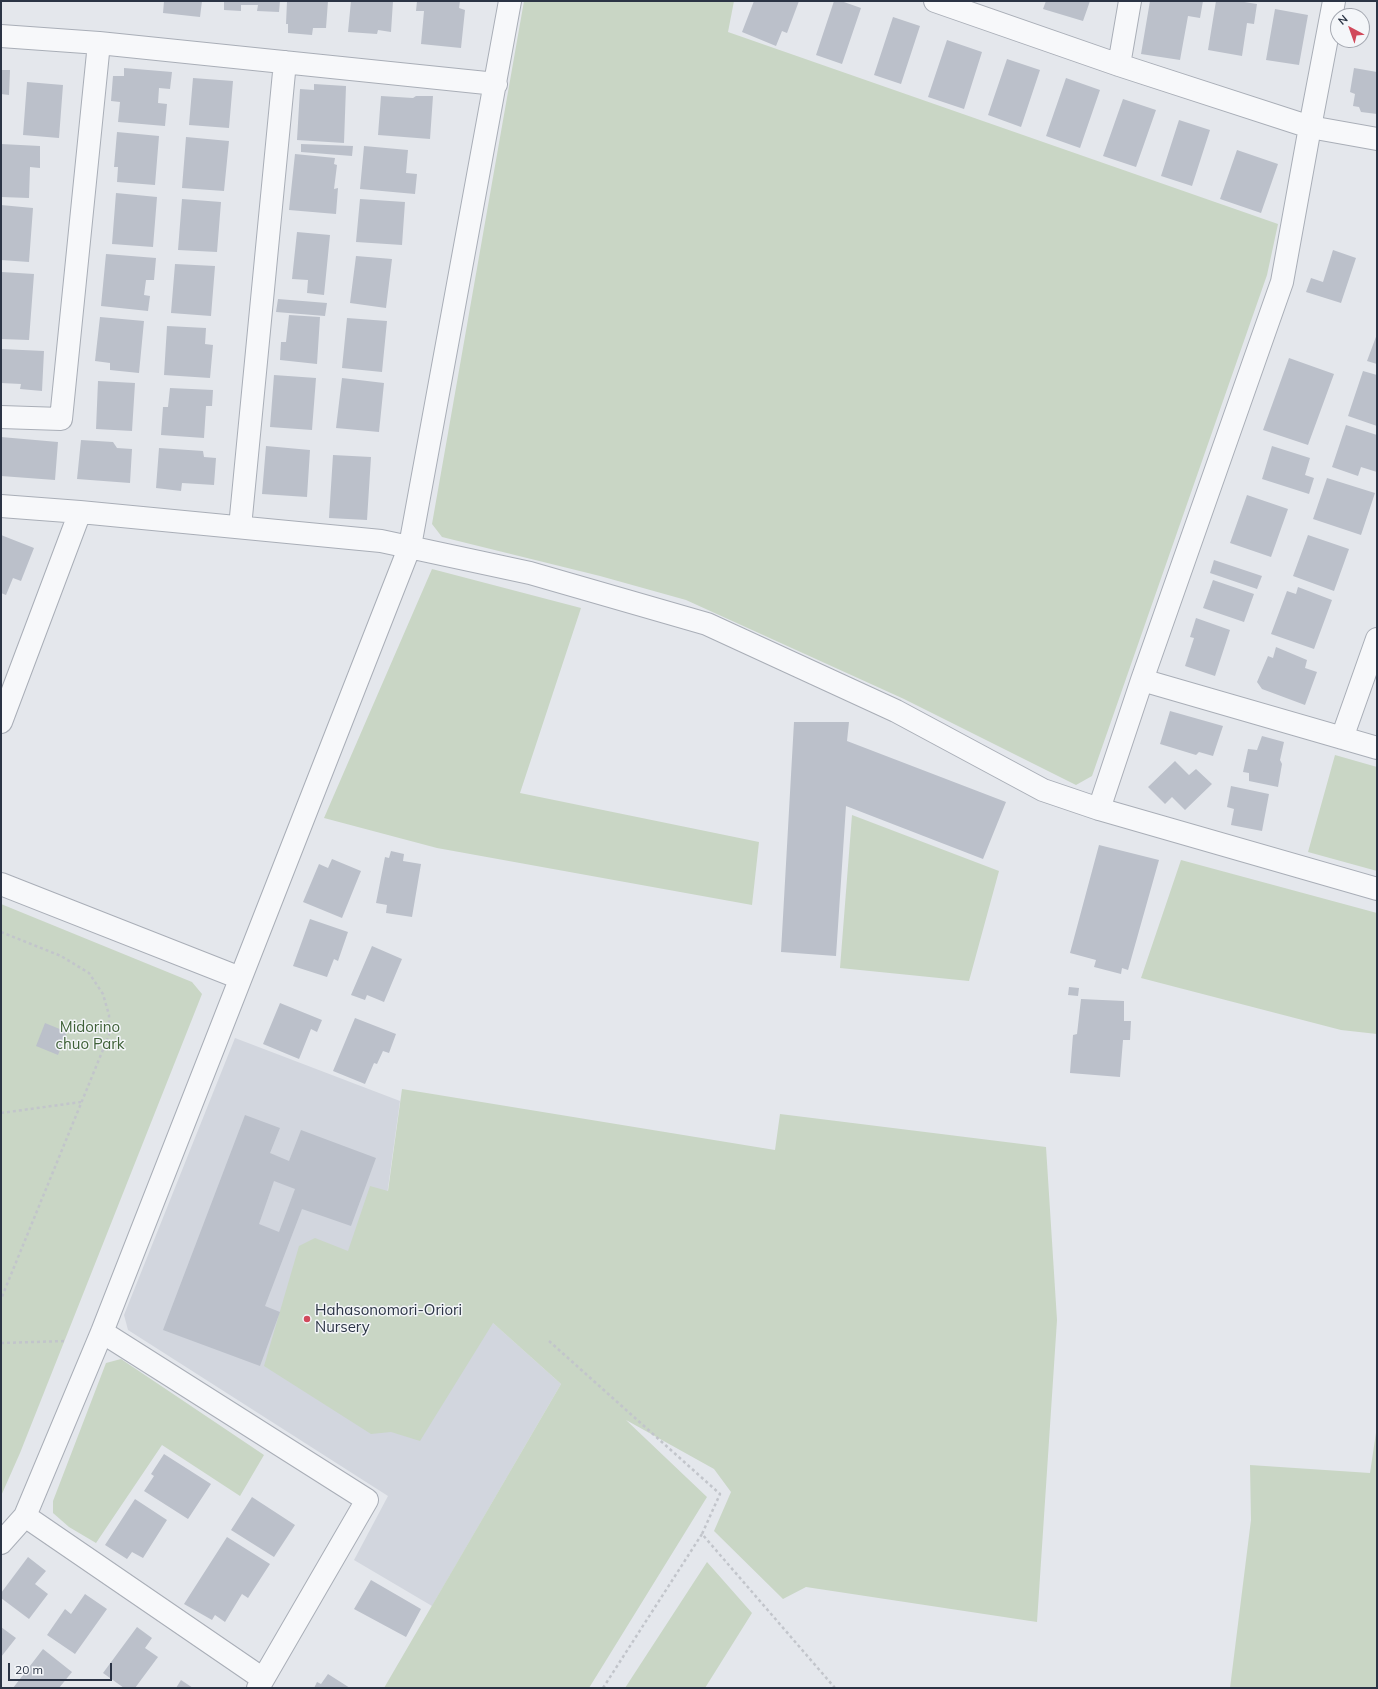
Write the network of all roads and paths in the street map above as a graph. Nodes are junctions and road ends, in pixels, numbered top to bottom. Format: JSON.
{"nodes":[{"id":1,"x":510,"y":1,"type":"edge"},
{"id":2,"x":935,"y":1,"type":"edge"},
{"id":3,"x":1130,"y":1,"type":"edge"},
{"id":4,"x":1334,"y":1,"type":"edge"},
{"id":5,"x":1,"y":36,"type":"edge"},
{"id":6,"x":99,"y":43,"type":"junction"},
{"id":7,"x":285,"y":62,"type":"junction"},
{"id":8,"x":1119,"y":65,"type":"junction"},
{"id":9,"x":496,"y":84,"type":"junction"},
{"id":10,"x":1310,"y":127,"type":"junction"},
{"id":11,"x":1377,"y":139,"type":"edge"},
{"id":12,"x":1,"y":417,"type":"edge"},
{"id":13,"x":1,"y":506,"type":"edge"},
{"id":14,"x":80,"y":512,"type":"junction"},
{"id":15,"x":240,"y":527,"type":"junction"},
{"id":16,"x":410,"y":546,"type":"junction"},
{"id":17,"x":1377,"y":639,"type":"edge"},
{"id":18,"x":1142,"y":680,"type":"junction"},
{"id":19,"x":1,"y":722,"type":"edge"},
{"id":20,"x":1342,"y":738,"type":"junction"},
{"id":21,"x":1377,"y":748,"type":"edge"},
{"id":22,"x":1099,"y":809,"type":"junction"},
{"id":23,"x":1,"y":884,"type":"edge"},
{"id":24,"x":1377,"y":889,"type":"edge"},
{"id":25,"x":1,"y":932,"type":"edge"},
{"id":26,"x":240,"y":978,"type":"junction"},
{"id":27,"x":81,"y":1102,"type":"junction"},
{"id":28,"x":1,"y":1113,"type":"edge"},
{"id":29,"x":1,"y":1299,"type":"edge"},
{"id":30,"x":102,"y":1332,"type":"junction"},
{"id":31,"x":73,"y":1341,"type":"dead end"},
{"id":32,"x":549,"y":1341,"type":"dead end"},
{"id":33,"x":1,"y":1343,"type":"edge"},
{"id":34,"x":26,"y":1516,"type":"junction"},
{"id":35,"x":702,"y":1534,"type":"junction"},
{"id":36,"x":1,"y":1543,"type":"edge"},
{"id":37,"x":260,"y":1684,"type":"edge"},
{"id":38,"x":603,"y":1688,"type":"edge"},
{"id":39,"x":835,"y":1688,"type":"edge"}],
"edges":[{"from":1,"to":9,"type":"street"},
{"from":2,"to":8,"type":"street"},
{"from":3,"to":8,"type":"street"},
{"from":4,"to":10,"type":"street"},
{"from":5,"to":6,"type":"street"},
{"from":6,"to":7,"type":"street"},
{"from":6,"to":12,"type":"street"},
{"from":7,"to":9,"type":"street"},
{"from":7,"to":15,"type":"street"},
{"from":8,"to":10,"type":"street"},
{"from":9,"to":16,"type":"street"},
{"from":10,"to":11,"type":"street"},
{"from":10,"to":18,"type":"street"},
{"from":13,"to":14,"type":"street"},
{"from":14,"to":15,"type":"street"},
{"from":14,"to":19,"type":"street"},
{"from":15,"to":16,"type":"street"},
{"from":16,"to":22,"type":"street"},
{"from":16,"to":26,"type":"street"},
{"from":17,"to":20,"type":"street"},
{"from":18,"to":20,"type":"street"},
{"from":18,"to":22,"type":"street"},
{"from":20,"to":21,"type":"street"},
{"from":22,"to":24,"type":"street"},
{"from":23,"to":26,"type":"street"},
{"from":25,"to":27,"type":"path"},
{"from":26,"to":30,"type":"street"},
{"from":27,"to":28,"type":"path"},
{"from":27,"to":29,"type":"path"},
{"from":30,"to":34,"type":"street"},
{"from":30,"to":37,"type":"street"},
{"from":31,"to":33,"type":"path"},
{"from":32,"to":35,"type":"path"},
{"from":34,"to":36,"type":"street"},
{"from":34,"to":37,"type":"street"},
{"from":35,"to":38,"type":"path"},
{"from":35,"to":39,"type":"path"}]}
